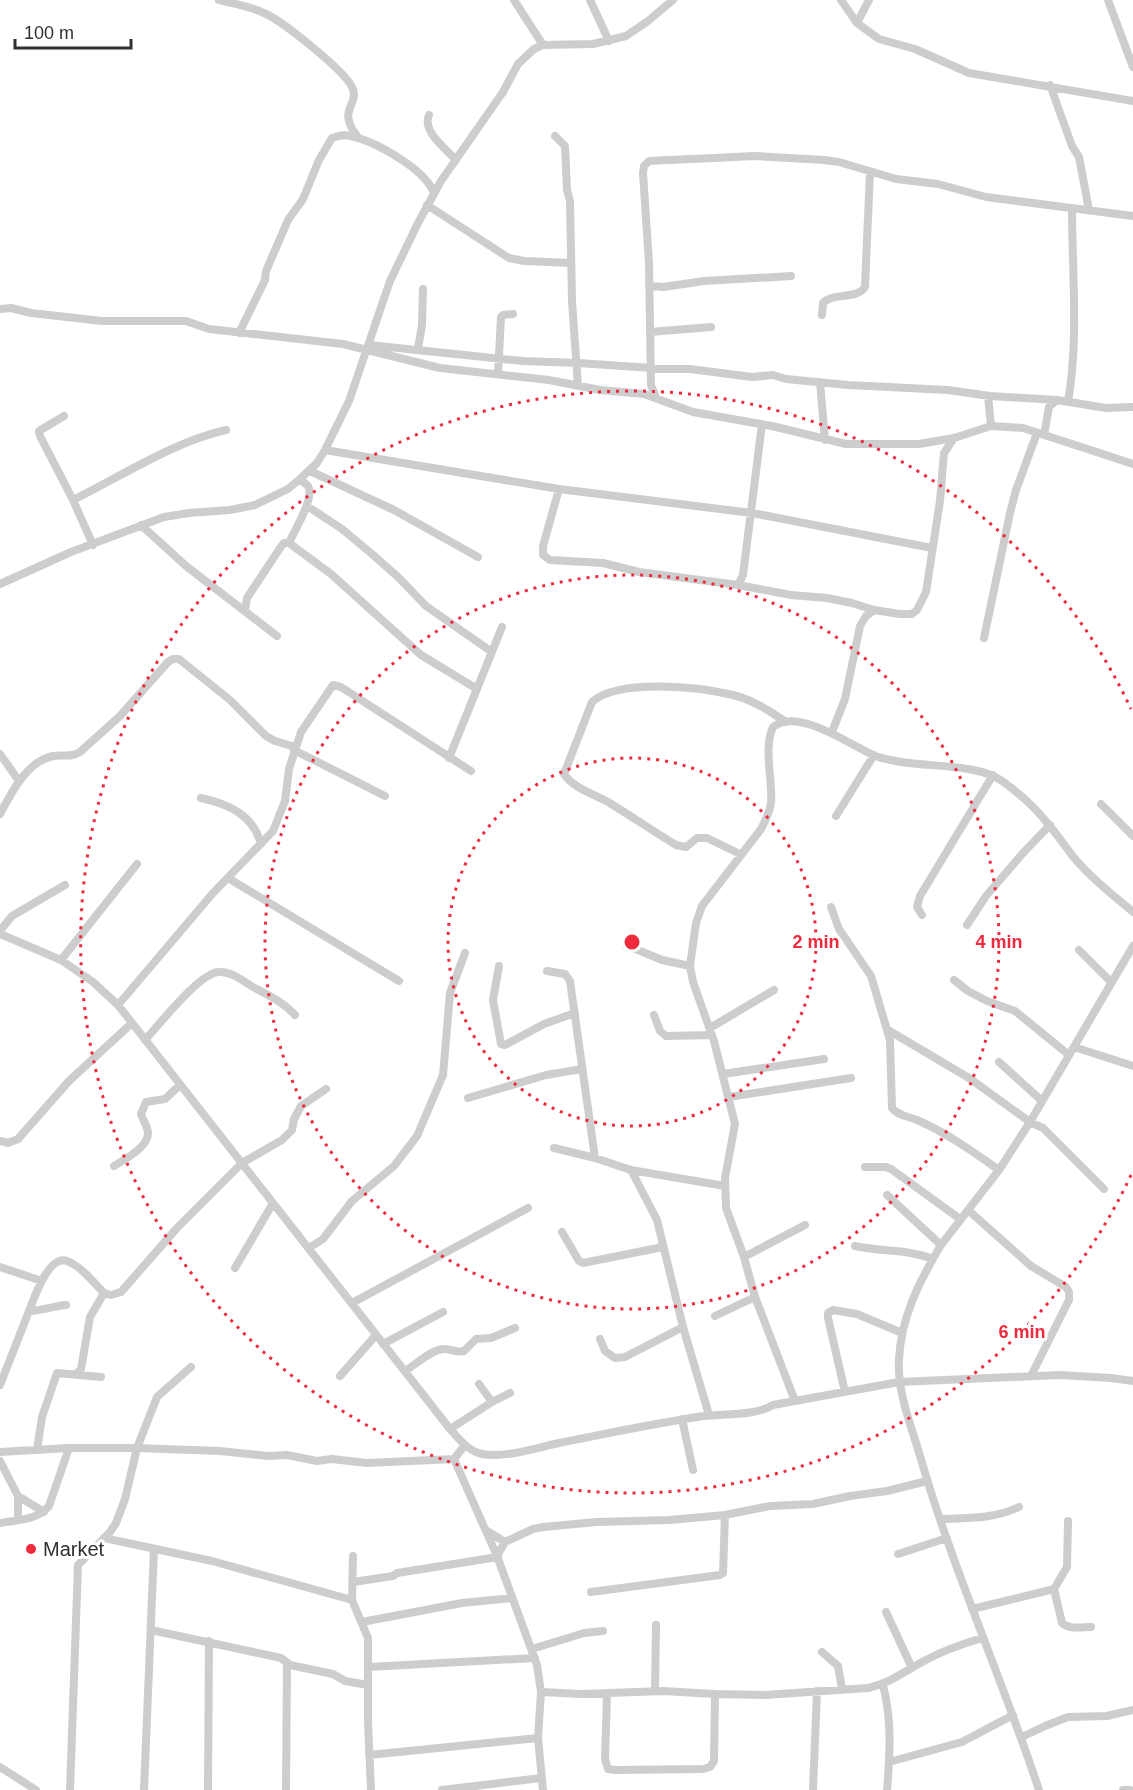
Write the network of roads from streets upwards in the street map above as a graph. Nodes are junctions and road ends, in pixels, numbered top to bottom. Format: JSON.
{"nodes":[{"id":1,"x":219,"y":0,"type":"edge"},
{"id":2,"x":514,"y":0,"type":"edge"},
{"id":3,"x":590,"y":0,"type":"edge"},
{"id":4,"x":673,"y":0,"type":"edge"},
{"id":5,"x":840,"y":0,"type":"edge"},
{"id":6,"x":869,"y":0,"type":"edge"},
{"id":7,"x":1108,"y":0,"type":"edge"},
{"id":8,"x":857,"y":23,"type":"junction"},
{"id":9,"x":609,"y":41,"type":"junction"},
{"id":10,"x":543,"y":45,"type":"junction"},
{"id":11,"x":1133,"y":67,"type":"edge"},
{"id":12,"x":1050,"y":86,"type":"junction"},
{"id":13,"x":1133,"y":101,"type":"edge"},
{"id":14,"x":429,"y":115,"type":"dead end"},
{"id":15,"x":555,"y":136,"type":"dead end"},
{"id":16,"x":358,"y":138,"type":"junction"},
{"id":17,"x":455,"y":159,"type":"junction"},
{"id":18,"x":870,"y":172,"type":"junction"},
{"id":19,"x":441,"y":181,"type":"junction"},
{"id":20,"x":430,"y":182,"type":"junction"},
{"id":21,"x":434,"y":193,"type":"junction"},
{"id":22,"x":428,"y":205,"type":"junction"},
{"id":23,"x":1072,"y":208,"type":"junction"},
{"id":24,"x":1089,"y":210,"type":"junction"},
{"id":25,"x":1133,"y":216,"type":"edge"},
{"id":26,"x":571,"y":263,"type":"junction"},
{"id":27,"x":791,"y":276,"type":"dead end"},
{"id":28,"x":649,"y":286,"type":"junction"},
{"id":29,"x":423,"y":289,"type":"dead end"},
{"id":30,"x":0,"y":309,"type":"edge"},
{"id":31,"x":513,"y":314,"type":"dead end"},
{"id":32,"x":822,"y":315,"type":"dead end"},
{"id":33,"x":245,"y":323,"type":"junction"},
{"id":34,"x":711,"y":327,"type":"dead end"},
{"id":35,"x":650,"y":332,"type":"junction"},
{"id":36,"x":239,"y":333,"type":"junction"},
{"id":37,"x":252,"y":334,"type":"junction"},
{"id":38,"x":369,"y":348,"type":"junction"},
{"id":39,"x":418,"y":349,"type":"junction"},
{"id":40,"x":499,"y":359,"type":"junction"},
{"id":41,"x":578,"y":363,"type":"junction"},
{"id":42,"x":650,"y":369,"type":"junction"},
{"id":43,"x":498,"y":374,"type":"junction"},
{"id":44,"x":820,"y":382,"type":"junction"},
{"id":45,"x":651,"y":385,"type":"junction"},
{"id":46,"x":578,"y":386,"type":"junction"},
{"id":47,"x":644,"y":393,"type":"junction"},
{"id":48,"x":988,"y":396,"type":"junction"},
{"id":49,"x":656,"y":398,"type":"junction"},
{"id":50,"x":1042,"y":399,"type":"junction"},
{"id":51,"x":1057,"y":400,"type":"junction"},
{"id":52,"x":1068,"y":402,"type":"junction"},
{"id":53,"x":1049,"y":407,"type":"junction"},
{"id":54,"x":1133,"y":407,"type":"edge"},
{"id":55,"x":64,"y":416,"type":"dead end"},
{"id":56,"x":762,"y":424,"type":"junction"},
{"id":57,"x":991,"y":426,"type":"junction"},
{"id":58,"x":226,"y":430,"type":"dead end"},
{"id":59,"x":1041,"y":434,"type":"junction"},
{"id":60,"x":954,"y":438,"type":"junction"},
{"id":61,"x":825,"y":440,"type":"junction"},
{"id":62,"x":930,"y":442,"type":"junction"},
{"id":63,"x":325,"y":450,"type":"junction"},
{"id":64,"x":945,"y":453,"type":"junction"},
{"id":65,"x":1133,"y":464,"type":"edge"},
{"id":66,"x":310,"y":471,"type":"junction"},
{"id":67,"x":300,"y":479,"type":"junction"},
{"id":68,"x":559,"y":489,"type":"junction"},
{"id":69,"x":74,"y":500,"type":"junction"},
{"id":70,"x":307,"y":506,"type":"junction"},
{"id":71,"x":752,"y":513,"type":"junction"},
{"id":72,"x":141,"y":525,"type":"junction"},
{"id":73,"x":289,"y":543,"type":"junction"},
{"id":74,"x":93,"y":545,"type":"junction"},
{"id":75,"x":932,"y":548,"type":"junction"},
{"id":76,"x":478,"y":557,"type":"dead end"},
{"id":77,"x":743,"y":575,"type":"junction"},
{"id":78,"x":0,"y":584,"type":"edge"},
{"id":79,"x":738,"y":585,"type":"junction"},
{"id":80,"x":749,"y":587,"type":"junction"},
{"id":81,"x":247,"y":598,"type":"junction"},
{"id":82,"x":236,"y":604,"type":"junction"},
{"id":83,"x":858,"y":605,"type":"junction"},
{"id":84,"x":245,"y":610,"type":"junction"},
{"id":85,"x":874,"y":610,"type":"junction"},
{"id":86,"x":866,"y":616,"type":"junction"},
{"id":87,"x":502,"y":627,"type":"dead end"},
{"id":88,"x":277,"y":636,"type":"dead end"},
{"id":89,"x":984,"y":638,"type":"dead end"},
{"id":90,"x":492,"y":652,"type":"junction"},
{"id":91,"x":477,"y":690,"type":"junction"},
{"id":92,"x":786,"y":722,"type":"junction"},
{"id":93,"x":832,"y":732,"type":"junction"},
{"id":94,"x":295,"y":748,"type":"junction"},
{"id":95,"x":0,"y":754,"type":"edge"},
{"id":96,"x":874,"y":755,"type":"junction"},
{"id":97,"x":449,"y":758,"type":"junction"},
{"id":98,"x":471,"y":771,"type":"dead end"},
{"id":99,"x":993,"y":775,"type":"junction"},
{"id":100,"x":19,"y":781,"type":"junction"},
{"id":101,"x":385,"y":796,"type":"dead end"},
{"id":102,"x":201,"y":798,"type":"dead end"},
{"id":103,"x":1101,"y":804,"type":"dead end"},
{"id":104,"x":0,"y":814,"type":"edge"},
{"id":105,"x":836,"y":816,"type":"dead end"},
{"id":106,"x":1050,"y":825,"type":"junction"},
{"id":107,"x":1133,"y":836,"type":"edge"},
{"id":108,"x":261,"y":844,"type":"junction"},
{"id":109,"x":740,"y":854,"type":"junction"},
{"id":110,"x":137,"y":864,"type":"dead end"},
{"id":111,"x":228,"y":878,"type":"junction"},
{"id":112,"x":65,"y":885,"type":"dead end"},
{"id":113,"x":831,"y":907,"type":"dead end"},
{"id":114,"x":1133,"y":912,"type":"edge"},
{"id":115,"x":922,"y":915,"type":"dead end"},
{"id":116,"x":967,"y":925,"type":"dead end"},
{"id":117,"x":0,"y":932,"type":"edge"},
{"id":118,"x":626,"y":945,"type":"dead end"},
{"id":119,"x":1133,"y":945,"type":"edge"},
{"id":120,"x":1079,"y":950,"type":"dead end"},
{"id":121,"x":465,"y":954,"type":"dead end"},
{"id":122,"x":61,"y":960,"type":"junction"},
{"id":123,"x":499,"y":966,"type":"dead end"},
{"id":124,"x":690,"y":966,"type":"junction"},
{"id":125,"x":547,"y":971,"type":"dead end"},
{"id":126,"x":399,"y":981,"type":"dead end"},
{"id":127,"x":954,"y":981,"type":"dead end"},
{"id":128,"x":1111,"y":982,"type":"junction"},
{"id":129,"x":774,"y":990,"type":"dead end"},
{"id":130,"x":118,"y":1005,"type":"junction"},
{"id":131,"x":575,"y":1013,"type":"junction"},
{"id":132,"x":296,"y":1015,"type":"dead end"},
{"id":133,"x":654,"y":1015,"type":"dead end"},
{"id":134,"x":132,"y":1023,"type":"junction"},
{"id":135,"x":888,"y":1030,"type":"junction"},
{"id":136,"x":711,"y":1032,"type":"junction"},
{"id":137,"x":145,"y":1040,"type":"junction"},
{"id":138,"x":1071,"y":1051,"type":"junction"},
{"id":139,"x":824,"y":1059,"type":"dead end"},
{"id":140,"x":999,"y":1062,"type":"dead end"},
{"id":141,"x":1133,"y":1066,"type":"edge"},
{"id":142,"x":582,"y":1069,"type":"junction"},
{"id":143,"x":723,"y":1074,"type":"junction"},
{"id":144,"x":850,"y":1078,"type":"dead end"},
{"id":145,"x":180,"y":1085,"type":"junction"},
{"id":146,"x":326,"y":1089,"type":"dead end"},
{"id":147,"x":729,"y":1097,"type":"junction"},
{"id":148,"x":468,"y":1098,"type":"dead end"},
{"id":149,"x":1042,"y":1101,"type":"junction"},
{"id":150,"x":1030,"y":1122,"type":"junction"},
{"id":151,"x":0,"y":1141,"type":"edge"},
{"id":152,"x":554,"y":1148,"type":"dead end"},
{"id":153,"x":595,"y":1158,"type":"junction"},
{"id":154,"x":242,"y":1163,"type":"junction"},
{"id":155,"x":114,"y":1166,"type":"dead end"},
{"id":156,"x":865,"y":1167,"type":"dead end"},
{"id":157,"x":631,"y":1170,"type":"junction"},
{"id":158,"x":999,"y":1170,"type":"junction"},
{"id":159,"x":725,"y":1185,"type":"junction"},
{"id":160,"x":1104,"y":1189,"type":"dead end"},
{"id":161,"x":887,"y":1196,"type":"dead end"},
{"id":162,"x":273,"y":1203,"type":"junction"},
{"id":163,"x":528,"y":1208,"type":"dead end"},
{"id":164,"x":968,"y":1210,"type":"junction"},
{"id":165,"x":960,"y":1219,"type":"junction"},
{"id":166,"x":805,"y":1225,"type":"dead end"},
{"id":167,"x":562,"y":1232,"type":"dead end"},
{"id":168,"x":941,"y":1245,"type":"junction"},
{"id":169,"x":855,"y":1246,"type":"dead end"},
{"id":170,"x":663,"y":1247,"type":"junction"},
{"id":171,"x":309,"y":1248,"type":"junction"},
{"id":172,"x":744,"y":1257,"type":"junction"},
{"id":173,"x":933,"y":1259,"type":"junction"},
{"id":174,"x":0,"y":1267,"type":"edge"},
{"id":175,"x":235,"y":1269,"type":"dead end"},
{"id":176,"x":42,"y":1281,"type":"junction"},
{"id":177,"x":104,"y":1293,"type":"junction"},
{"id":178,"x":755,"y":1297,"type":"junction"},
{"id":179,"x":352,"y":1303,"type":"junction"},
{"id":180,"x":66,"y":1305,"type":"dead end"},
{"id":181,"x":29,"y":1311,"type":"junction"},
{"id":182,"x":442,"y":1312,"type":"dead end"},
{"id":183,"x":715,"y":1316,"type":"dead end"},
{"id":184,"x":683,"y":1327,"type":"junction"},
{"id":185,"x":515,"y":1328,"type":"dead end"},
{"id":186,"x":902,"y":1333,"type":"junction"},
{"id":187,"x":376,"y":1335,"type":"junction"},
{"id":188,"x":600,"y":1339,"type":"dead end"},
{"id":189,"x":383,"y":1344,"type":"junction"},
{"id":190,"x":191,"y":1367,"type":"dead end"},
{"id":191,"x":405,"y":1371,"type":"junction"},
{"id":192,"x":77,"y":1373,"type":"junction"},
{"id":193,"x":340,"y":1376,"type":"dead end"},
{"id":194,"x":1031,"y":1376,"type":"junction"},
{"id":195,"x":101,"y":1377,"type":"dead end"},
{"id":196,"x":1133,"y":1381,"type":"edge"},
{"id":197,"x":899,"y":1382,"type":"junction"},
{"id":198,"x":479,"y":1384,"type":"dead end"},
{"id":199,"x":0,"y":1385,"type":"edge"},
{"id":200,"x":844,"y":1392,"type":"junction"},
{"id":201,"x":510,"y":1393,"type":"dead end"},
{"id":202,"x":795,"y":1401,"type":"junction"},
{"id":203,"x":492,"y":1402,"type":"junction"},
{"id":204,"x":709,"y":1415,"type":"junction"},
{"id":205,"x":682,"y":1419,"type":"junction"},
{"id":206,"x":450,"y":1429,"type":"junction"},
{"id":207,"x":465,"y":1445,"type":"junction"},
{"id":208,"x":69,"y":1448,"type":"junction"},
{"id":209,"x":137,"y":1448,"type":"junction"},
{"id":210,"x":37,"y":1450,"type":"junction"},
{"id":211,"x":0,"y":1452,"type":"edge"},
{"id":212,"x":453,"y":1459,"type":"junction"},
{"id":213,"x":0,"y":1461,"type":"edge"},
{"id":214,"x":693,"y":1470,"type":"dead end"},
{"id":215,"x":927,"y":1481,"type":"junction"},
{"id":216,"x":18,"y":1496,"type":"junction"},
{"id":217,"x":1019,"y":1507,"type":"dead end"},
{"id":218,"x":44,"y":1512,"type":"junction"},
{"id":219,"x":725,"y":1515,"type":"junction"},
{"id":220,"x":941,"y":1519,"type":"junction"},
{"id":221,"x":18,"y":1520,"type":"junction"},
{"id":222,"x":1068,"y":1521,"type":"dead end"},
{"id":223,"x":0,"y":1523,"type":"edge"},
{"id":224,"x":487,"y":1531,"type":"junction"},
{"id":225,"x":104,"y":1538,"type":"junction"},
{"id":226,"x":947,"y":1538,"type":"junction"},
{"id":227,"x":505,"y":1542,"type":"junction"},
{"id":228,"x":154,"y":1549,"type":"junction"},
{"id":229,"x":898,"y":1554,"type":"dead end"},
{"id":230,"x":353,"y":1556,"type":"dead end"},
{"id":231,"x":498,"y":1557,"type":"junction"},
{"id":232,"x":353,"y":1582,"type":"junction"},
{"id":233,"x":1054,"y":1589,"type":"junction"},
{"id":234,"x":591,"y":1592,"type":"dead end"},
{"id":235,"x":512,"y":1598,"type":"junction"},
{"id":236,"x":352,"y":1600,"type":"junction"},
{"id":237,"x":972,"y":1609,"type":"junction"},
{"id":238,"x":886,"y":1612,"type":"dead end"},
{"id":239,"x":362,"y":1622,"type":"junction"},
{"id":240,"x":656,"y":1624,"type":"dead end"},
{"id":241,"x":1091,"y":1627,"type":"dead end"},
{"id":242,"x":151,"y":1630,"type":"junction"},
{"id":243,"x":603,"y":1630,"type":"dead end"},
{"id":244,"x":982,"y":1638,"type":"junction"},
{"id":245,"x":209,"y":1641,"type":"junction"},
{"id":246,"x":532,"y":1649,"type":"junction"},
{"id":247,"x":822,"y":1652,"type":"dead end"},
{"id":248,"x":535,"y":1658,"type":"junction"},
{"id":249,"x":287,"y":1663,"type":"junction"},
{"id":250,"x":368,"y":1667,"type":"junction"},
{"id":251,"x":912,"y":1668,"type":"junction"},
{"id":252,"x":368,"y":1685,"type":"junction"},
{"id":253,"x":883,"y":1685,"type":"junction"},
{"id":254,"x":842,"y":1689,"type":"junction"},
{"id":255,"x":655,"y":1691,"type":"junction"},
{"id":256,"x":817,"y":1691,"type":"junction"},
{"id":257,"x":541,"y":1692,"type":"junction"},
{"id":258,"x":607,"y":1693,"type":"junction"},
{"id":259,"x":715,"y":1694,"type":"junction"},
{"id":260,"x":1133,"y":1710,"type":"edge"},
{"id":261,"x":1013,"y":1715,"type":"junction"},
{"id":262,"x":1022,"y":1737,"type":"junction"},
{"id":263,"x":538,"y":1738,"type":"junction"},
{"id":264,"x":369,"y":1755,"type":"junction"},
{"id":265,"x":889,"y":1762,"type":"junction"},
{"id":266,"x":0,"y":1767,"type":"edge"},
{"id":267,"x":541,"y":1778,"type":"junction"},
{"id":268,"x":36,"y":1790,"type":"edge"},
{"id":269,"x":70,"y":1790,"type":"edge"},
{"id":270,"x":144,"y":1790,"type":"edge"},
{"id":271,"x":208,"y":1790,"type":"edge"},
{"id":272,"x":286,"y":1790,"type":"edge"},
{"id":273,"x":371,"y":1790,"type":"edge"},
{"id":274,"x":442,"y":1790,"type":"edge"},
{"id":275,"x":543,"y":1790,"type":"edge"},
{"id":276,"x":813,"y":1790,"type":"edge"},
{"id":277,"x":887,"y":1790,"type":"edge"},
{"id":278,"x":1039,"y":1790,"type":"edge"},
{"id":279,"x":1123,"y":1790,"type":"edge"},
{"id":280,"x":1130,"y":1790,"type":"edge"}],
"edges":[{"from":1,"to":16,"type":"street"},
{"from":2,"to":10,"type":"street"},
{"from":3,"to":9,"type":"street"},
{"from":4,"to":9,"type":"street"},
{"from":5,"to":8,"type":"street"},
{"from":6,"to":8,"type":"street"},
{"from":7,"to":11,"type":"street"},
{"from":8,"to":12,"type":"street"},
{"from":9,"to":10,"type":"street"},
{"from":10,"to":17,"type":"street"},
{"from":12,"to":13,"type":"street"},
{"from":12,"to":24,"type":"street"},
{"from":14,"to":17,"type":"street"},
{"from":15,"to":26,"type":"street"},
{"from":16,"to":20,"type":"street"},
{"from":16,"to":33,"type":"street"},
{"from":17,"to":19,"type":"street"},
{"from":18,"to":23,"type":"street"},
{"from":18,"to":28,"type":"street"},
{"from":18,"to":32,"type":"street"},
{"from":19,"to":20,"type":"street"},
{"from":19,"to":21,"type":"street"},
{"from":20,"to":21,"type":"street"},
{"from":21,"to":22,"type":"street"},
{"from":22,"to":26,"type":"street"},
{"from":22,"to":38,"type":"street"},
{"from":23,"to":24,"type":"street"},
{"from":23,"to":52,"type":"street"},
{"from":24,"to":25,"type":"street"},
{"from":26,"to":41,"type":"street"},
{"from":27,"to":28,"type":"street"},
{"from":28,"to":35,"type":"street"},
{"from":29,"to":39,"type":"street"},
{"from":30,"to":36,"type":"street"},
{"from":31,"to":40,"type":"street"},
{"from":33,"to":36,"type":"street"},
{"from":33,"to":37,"type":"street"},
{"from":34,"to":35,"type":"street"},
{"from":35,"to":42,"type":"street"},
{"from":36,"to":37,"type":"street"},
{"from":37,"to":38,"type":"street"},
{"from":38,"to":39,"type":"street"},
{"from":38,"to":43,"type":"street"},
{"from":38,"to":63,"type":"street"},
{"from":39,"to":40,"type":"street"},
{"from":40,"to":41,"type":"street"},
{"from":40,"to":43,"type":"street"},
{"from":41,"to":42,"type":"street"},
{"from":41,"to":46,"type":"street"},
{"from":42,"to":44,"type":"street"},
{"from":42,"to":45,"type":"street"},
{"from":43,"to":46,"type":"street"},
{"from":44,"to":48,"type":"street"},
{"from":44,"to":61,"type":"street"},
{"from":45,"to":47,"type":"street"},
{"from":45,"to":49,"type":"street"},
{"from":46,"to":47,"type":"street"},
{"from":47,"to":49,"type":"street"},
{"from":48,"to":50,"type":"street"},
{"from":48,"to":57,"type":"street"},
{"from":49,"to":56,"type":"street"},
{"from":50,"to":51,"type":"street"},
{"from":50,"to":53,"type":"street"},
{"from":51,"to":52,"type":"street"},
{"from":51,"to":53,"type":"street"},
{"from":52,"to":54,"type":"street"},
{"from":53,"to":59,"type":"street"},
{"from":55,"to":69,"type":"street"},
{"from":56,"to":61,"type":"street"},
{"from":56,"to":71,"type":"street"},
{"from":57,"to":59,"type":"street"},
{"from":57,"to":60,"type":"street"},
{"from":58,"to":69,"type":"street"},
{"from":59,"to":65,"type":"street"},
{"from":59,"to":89,"type":"street"},
{"from":60,"to":62,"type":"street"},
{"from":60,"to":64,"type":"street"},
{"from":61,"to":62,"type":"street"},
{"from":62,"to":64,"type":"street"},
{"from":63,"to":66,"type":"street"},
{"from":63,"to":68,"type":"street"},
{"from":64,"to":75,"type":"street"},
{"from":66,"to":67,"type":"street"},
{"from":66,"to":76,"type":"street"},
{"from":67,"to":70,"type":"street"},
{"from":67,"to":72,"type":"street"},
{"from":68,"to":71,"type":"street"},
{"from":68,"to":79,"type":"street"},
{"from":69,"to":74,"type":"street"},
{"from":70,"to":73,"type":"street"},
{"from":70,"to":90,"type":"street"},
{"from":71,"to":75,"type":"street"},
{"from":71,"to":77,"type":"street"},
{"from":72,"to":74,"type":"street"},
{"from":72,"to":82,"type":"street"},
{"from":73,"to":81,"type":"street"},
{"from":73,"to":91,"type":"street"},
{"from":74,"to":78,"type":"street"},
{"from":75,"to":85,"type":"street"},
{"from":77,"to":79,"type":"street"},
{"from":77,"to":80,"type":"street"},
{"from":79,"to":80,"type":"street"},
{"from":80,"to":83,"type":"street"},
{"from":81,"to":82,"type":"street"},
{"from":81,"to":84,"type":"street"},
{"from":82,"to":84,"type":"street"},
{"from":83,"to":85,"type":"street"},
{"from":83,"to":86,"type":"street"},
{"from":84,"to":88,"type":"street"},
{"from":85,"to":86,"type":"street"},
{"from":86,"to":93,"type":"street"},
{"from":87,"to":90,"type":"street"},
{"from":90,"to":91,"type":"street"},
{"from":91,"to":97,"type":"street"},
{"from":92,"to":93,"type":"street"},
{"from":92,"to":109,"type":"street"},
{"from":92,"to":109,"type":"street"},
{"from":93,"to":96,"type":"street"},
{"from":94,"to":97,"type":"street"},
{"from":94,"to":100,"type":"street"},
{"from":94,"to":101,"type":"street"},
{"from":94,"to":108,"type":"street"},
{"from":95,"to":100,"type":"street"},
{"from":96,"to":99,"type":"street"},
{"from":96,"to":105,"type":"street"},
{"from":97,"to":98,"type":"street"},
{"from":99,"to":106,"type":"street"},
{"from":99,"to":115,"type":"street"},
{"from":100,"to":104,"type":"street"},
{"from":102,"to":108,"type":"street"},
{"from":103,"to":107,"type":"street"},
{"from":106,"to":114,"type":"street"},
{"from":106,"to":116,"type":"street"},
{"from":108,"to":111,"type":"street"},
{"from":109,"to":124,"type":"street"},
{"from":110,"to":122,"type":"street"},
{"from":111,"to":126,"type":"street"},
{"from":111,"to":130,"type":"street"},
{"from":112,"to":117,"type":"street"},
{"from":113,"to":135,"type":"street"},
{"from":117,"to":122,"type":"street"},
{"from":118,"to":124,"type":"street"},
{"from":119,"to":128,"type":"street"},
{"from":120,"to":128,"type":"street"},
{"from":121,"to":171,"type":"street"},
{"from":122,"to":130,"type":"street"},
{"from":123,"to":131,"type":"street"},
{"from":124,"to":136,"type":"street"},
{"from":125,"to":131,"type":"street"},
{"from":127,"to":138,"type":"street"},
{"from":128,"to":138,"type":"street"},
{"from":129,"to":136,"type":"street"},
{"from":130,"to":134,"type":"street"},
{"from":131,"to":142,"type":"street"},
{"from":132,"to":137,"type":"street"},
{"from":133,"to":136,"type":"street"},
{"from":134,"to":137,"type":"street"},
{"from":134,"to":151,"type":"street"},
{"from":135,"to":150,"type":"street"},
{"from":135,"to":158,"type":"street"},
{"from":136,"to":143,"type":"street"},
{"from":137,"to":145,"type":"street"},
{"from":138,"to":141,"type":"street"},
{"from":138,"to":149,"type":"street"},
{"from":139,"to":143,"type":"street"},
{"from":140,"to":149,"type":"street"},
{"from":142,"to":148,"type":"street"},
{"from":142,"to":153,"type":"street"},
{"from":143,"to":147,"type":"street"},
{"from":144,"to":147,"type":"street"},
{"from":145,"to":154,"type":"street"},
{"from":145,"to":155,"type":"street"},
{"from":146,"to":154,"type":"street"},
{"from":147,"to":159,"type":"street"},
{"from":149,"to":150,"type":"street"},
{"from":150,"to":158,"type":"street"},
{"from":150,"to":160,"type":"street"},
{"from":152,"to":153,"type":"street"},
{"from":153,"to":157,"type":"street"},
{"from":154,"to":162,"type":"street"},
{"from":154,"to":177,"type":"street"},
{"from":156,"to":165,"type":"street"},
{"from":157,"to":159,"type":"street"},
{"from":157,"to":170,"type":"street"},
{"from":158,"to":164,"type":"street"},
{"from":159,"to":172,"type":"street"},
{"from":161,"to":168,"type":"street"},
{"from":162,"to":171,"type":"street"},
{"from":162,"to":175,"type":"street"},
{"from":163,"to":179,"type":"street"},
{"from":164,"to":165,"type":"street"},
{"from":164,"to":194,"type":"street"},
{"from":165,"to":168,"type":"street"},
{"from":166,"to":172,"type":"street"},
{"from":167,"to":170,"type":"street"},
{"from":168,"to":173,"type":"street"},
{"from":169,"to":173,"type":"street"},
{"from":170,"to":184,"type":"street"},
{"from":171,"to":179,"type":"street"},
{"from":172,"to":178,"type":"street"},
{"from":173,"to":186,"type":"street"},
{"from":174,"to":176,"type":"street"},
{"from":176,"to":177,"type":"street"},
{"from":176,"to":181,"type":"street"},
{"from":177,"to":192,"type":"street"},
{"from":178,"to":183,"type":"street"},
{"from":178,"to":202,"type":"street"},
{"from":179,"to":187,"type":"street"},
{"from":180,"to":181,"type":"street"},
{"from":181,"to":199,"type":"street"},
{"from":182,"to":189,"type":"street"},
{"from":184,"to":188,"type":"street"},
{"from":184,"to":204,"type":"street"},
{"from":185,"to":191,"type":"street"},
{"from":186,"to":197,"type":"street"},
{"from":186,"to":200,"type":"street"},
{"from":187,"to":189,"type":"street"},
{"from":187,"to":193,"type":"street"},
{"from":189,"to":191,"type":"street"},
{"from":190,"to":209,"type":"street"},
{"from":191,"to":206,"type":"street"},
{"from":192,"to":195,"type":"street"},
{"from":192,"to":210,"type":"street"},
{"from":194,"to":196,"type":"street"},
{"from":194,"to":197,"type":"street"},
{"from":197,"to":200,"type":"street"},
{"from":197,"to":215,"type":"street"},
{"from":198,"to":203,"type":"street"},
{"from":200,"to":202,"type":"street"},
{"from":201,"to":203,"type":"street"},
{"from":202,"to":204,"type":"street"},
{"from":203,"to":206,"type":"street"},
{"from":204,"to":205,"type":"street"},
{"from":205,"to":207,"type":"street"},
{"from":205,"to":214,"type":"street"},
{"from":206,"to":207,"type":"street"},
{"from":207,"to":212,"type":"street"},
{"from":208,"to":209,"type":"street"},
{"from":208,"to":210,"type":"street"},
{"from":208,"to":218,"type":"street"},
{"from":209,"to":212,"type":"street"},
{"from":209,"to":225,"type":"street"},
{"from":210,"to":211,"type":"street"},
{"from":212,"to":224,"type":"street"},
{"from":213,"to":216,"type":"street"},
{"from":215,"to":219,"type":"street"},
{"from":215,"to":220,"type":"street"},
{"from":216,"to":218,"type":"street"},
{"from":216,"to":221,"type":"street"},
{"from":217,"to":220,"type":"street"},
{"from":218,"to":221,"type":"street"},
{"from":219,"to":227,"type":"street"},
{"from":219,"to":234,"type":"street"},
{"from":220,"to":226,"type":"street"},
{"from":221,"to":223,"type":"street"},
{"from":222,"to":233,"type":"street"},
{"from":224,"to":227,"type":"street"},
{"from":224,"to":231,"type":"street"},
{"from":225,"to":228,"type":"street"},
{"from":225,"to":269,"type":"street"},
{"from":226,"to":229,"type":"street"},
{"from":226,"to":237,"type":"street"},
{"from":227,"to":231,"type":"street"},
{"from":228,"to":236,"type":"street"},
{"from":228,"to":242,"type":"street"},
{"from":230,"to":232,"type":"street"},
{"from":231,"to":232,"type":"street"},
{"from":231,"to":235,"type":"street"},
{"from":232,"to":236,"type":"street"},
{"from":233,"to":237,"type":"street"},
{"from":233,"to":241,"type":"street"},
{"from":235,"to":239,"type":"street"},
{"from":235,"to":246,"type":"street"},
{"from":236,"to":239,"type":"street"},
{"from":237,"to":244,"type":"street"},
{"from":238,"to":251,"type":"street"},
{"from":239,"to":250,"type":"street"},
{"from":240,"to":255,"type":"street"},
{"from":242,"to":245,"type":"street"},
{"from":242,"to":270,"type":"street"},
{"from":243,"to":246,"type":"street"},
{"from":244,"to":251,"type":"street"},
{"from":244,"to":261,"type":"street"},
{"from":245,"to":249,"type":"street"},
{"from":245,"to":271,"type":"street"},
{"from":246,"to":248,"type":"street"},
{"from":247,"to":254,"type":"street"},
{"from":248,"to":250,"type":"street"},
{"from":248,"to":257,"type":"street"},
{"from":249,"to":252,"type":"street"},
{"from":249,"to":272,"type":"street"},
{"from":250,"to":252,"type":"street"},
{"from":251,"to":253,"type":"street"},
{"from":252,"to":264,"type":"street"},
{"from":253,"to":254,"type":"street"},
{"from":253,"to":265,"type":"street"},
{"from":254,"to":256,"type":"street"},
{"from":255,"to":258,"type":"street"},
{"from":255,"to":259,"type":"street"},
{"from":256,"to":259,"type":"street"},
{"from":256,"to":276,"type":"street"},
{"from":257,"to":258,"type":"street"},
{"from":257,"to":263,"type":"street"},
{"from":258,"to":259,"type":"street"},
{"from":260,"to":262,"type":"street"},
{"from":261,"to":262,"type":"street"},
{"from":261,"to":265,"type":"street"},
{"from":262,"to":278,"type":"street"},
{"from":263,"to":264,"type":"street"},
{"from":263,"to":267,"type":"street"},
{"from":264,"to":273,"type":"street"},
{"from":265,"to":277,"type":"street"},
{"from":266,"to":268,"type":"street"},
{"from":267,"to":274,"type":"street"},
{"from":267,"to":275,"type":"street"},
{"from":279,"to":280,"type":"street"}]}
